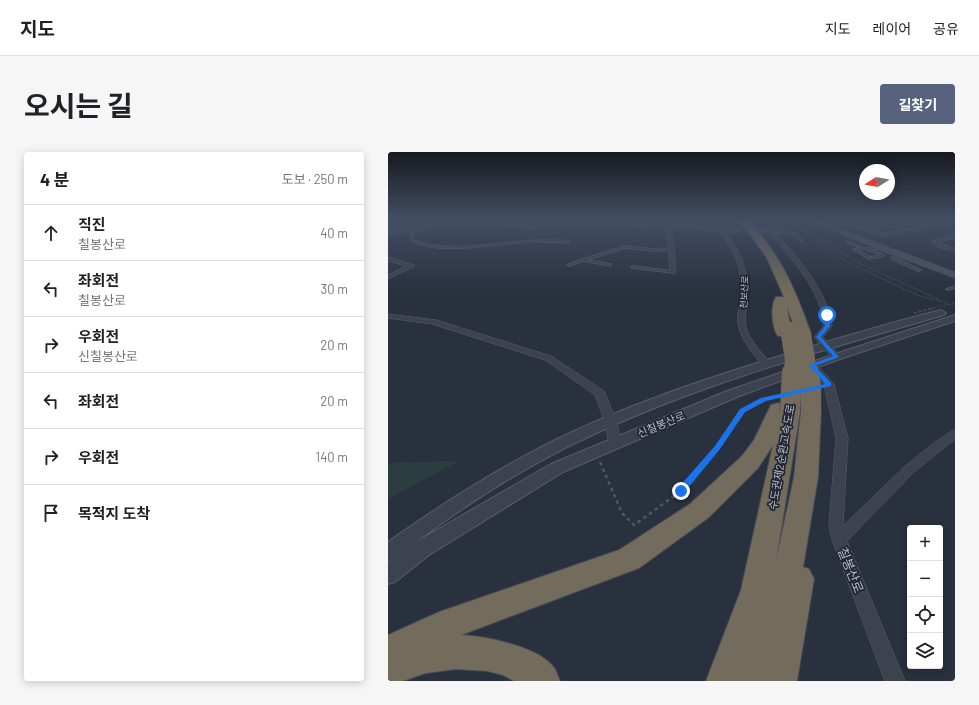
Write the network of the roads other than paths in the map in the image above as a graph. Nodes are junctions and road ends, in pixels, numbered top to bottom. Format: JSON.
{"nodes":[{"id":1,"x":424,"y":244,"type":"edge"},
{"id":2,"x":503,"y":244,"type":"edge"},
{"id":3,"x":670,"y":244,"type":"edge"},
{"id":4,"x":733,"y":244,"type":"edge"},
{"id":5,"x":753,"y":244,"type":"edge"},
{"id":6,"x":764,"y":244,"type":"edge"},
{"id":7,"x":782,"y":244,"type":"edge"},
{"id":8,"x":856,"y":244,"type":"edge"},
{"id":9,"x":862,"y":244,"type":"edge"},
{"id":10,"x":936,"y":244,"type":"edge"},
{"id":11,"x":867,"y":246,"type":"junction"},
{"id":12,"x":671,"y":249,"type":"junction"},
{"id":13,"x":955,"y":250,"type":"edge"},
{"id":14,"x":893,"y":258,"type":"dead end"},
{"id":15,"x":388,"y":259,"type":"edge"},
{"id":16,"x":583,"y":260,"type":"junction"},
{"id":17,"x":569,"y":265,"type":"dead end"},
{"id":18,"x":610,"y":265,"type":"dead end"},
{"id":19,"x":928,"y":265,"type":"junction"},
{"id":20,"x":633,"y":267,"type":"dead end"},
{"id":21,"x":913,"y":267,"type":"junction"},
{"id":22,"x":918,"y":270,"type":"dead end"},
{"id":23,"x":673,"y":272,"type":"joint"},
{"id":24,"x":955,"y":275,"type":"edge"},
{"id":25,"x":388,"y":277,"type":"edge"},
{"id":26,"x":955,"y":287,"type":"edge"},
{"id":27,"x":948,"y":289,"type":"dead end"},
{"id":28,"x":955,"y":309,"type":"edge"},
{"id":29,"x":388,"y":316,"type":"edge"},
{"id":30,"x":926,"y":318,"type":"junction"},
{"id":31,"x":955,"y":318,"type":"edge"},
{"id":32,"x":792,"y":332,"type":"junction"},
{"id":33,"x":831,"y":352,"type":"junction"},
{"id":34,"x":768,"y":365,"type":"junction"},
{"id":35,"x":812,"y":365,"type":"junction"},
{"id":36,"x":789,"y":407,"type":"junction"},
{"id":37,"x":611,"y":422,"type":"junction"},
{"id":38,"x":955,"y":433,"type":"edge"},
{"id":39,"x":614,"y":444,"type":"junction"},
{"id":40,"x":806,"y":477,"type":"junction"},
{"id":41,"x":838,"y":540,"type":"junction"},
{"id":42,"x":388,"y":553,"type":"edge"},
{"id":43,"x":388,"y":575,"type":"edge"},
{"id":44,"x":388,"y":652,"type":"edge"},
{"id":45,"x":388,"y":670,"type":"edge"},
{"id":46,"x":542,"y":681,"type":"edge"},
{"id":47,"x":724,"y":681,"type":"edge"},
{"id":48,"x":759,"y":681,"type":"edge"},
{"id":49,"x":779,"y":681,"type":"edge"},
{"id":50,"x":895,"y":681,"type":"edge"}],
"edges":[{"from":1,"to":2,"type":"lane"},
{"from":3,"to":12,"type":"street"},
{"from":4,"to":34,"type":"street","name":"천보산로"},
{"from":5,"to":32,"type":"highway"},
{"from":6,"to":32,"type":"highway","name":"수도권제2순환고속도로"},
{"from":7,"to":33,"type":"street"},
{"from":8,"to":11,"type":"lane"},
{"from":9,"to":11,"type":"main road"},
{"from":10,"to":13,"type":"street"},
{"from":11,"to":11,"type":"lane"},
{"from":11,"to":19,"type":"main road"},
{"from":12,"to":16,"type":"lane"},
{"from":12,"to":23,"type":"street"},
{"from":14,"to":21,"type":"lane"},
{"from":15,"to":25,"type":"street"},
{"from":16,"to":17,"type":"lane"},
{"from":16,"to":18,"type":"lane"},
{"from":19,"to":21,"type":"lane"},
{"from":19,"to":24,"type":"main road"},
{"from":20,"to":23,"type":"lane"},
{"from":21,"to":22,"type":"lane"},
{"from":26,"to":27,"type":"lane"},
{"from":28,"to":30,"type":"street","name":"신칠봉산로"},
{"from":29,"to":37,"type":"street"},
{"from":30,"to":31,"type":"street","name":"신칠봉산로"},
{"from":30,"to":33,"type":"street","name":"신칠봉산로"},
{"from":32,"to":36,"type":"highway"},
{"from":32,"to":36,"type":"highway","name":"수도권제2순환고속도로","bridge":true},
{"from":33,"to":34,"type":"street","name":"신칠봉산로"},
{"from":33,"to":35,"type":"street","name":"신칠봉산로"},
{"from":34,"to":37,"type":"street","name":"신칠봉산로"},
{"from":35,"to":39,"type":"street","name":"신칠봉산로"},
{"from":35,"to":41,"type":"street"},
{"from":36,"to":40,"type":"highway","name":"수도권제2순환고속도로"},
{"from":36,"to":44,"type":"highway"},
{"from":36,"to":47,"type":"highway","name":"수도권제2순환고속도로"},
{"from":37,"to":39,"type":"street"},
{"from":37,"to":42,"type":"street","name":"신칠봉산로"},
{"from":38,"to":41,"type":"street","name":"칠봉산로"},
{"from":39,"to":43,"type":"street","name":"신칠봉산로"},
{"from":40,"to":48,"type":"highway","name":"수도권제2순환고속도로"},
{"from":40,"to":49,"type":"highway"},
{"from":41,"to":50,"type":"street","name":"칠봉산로"},
{"from":45,"to":46,"type":"highway"}]}
